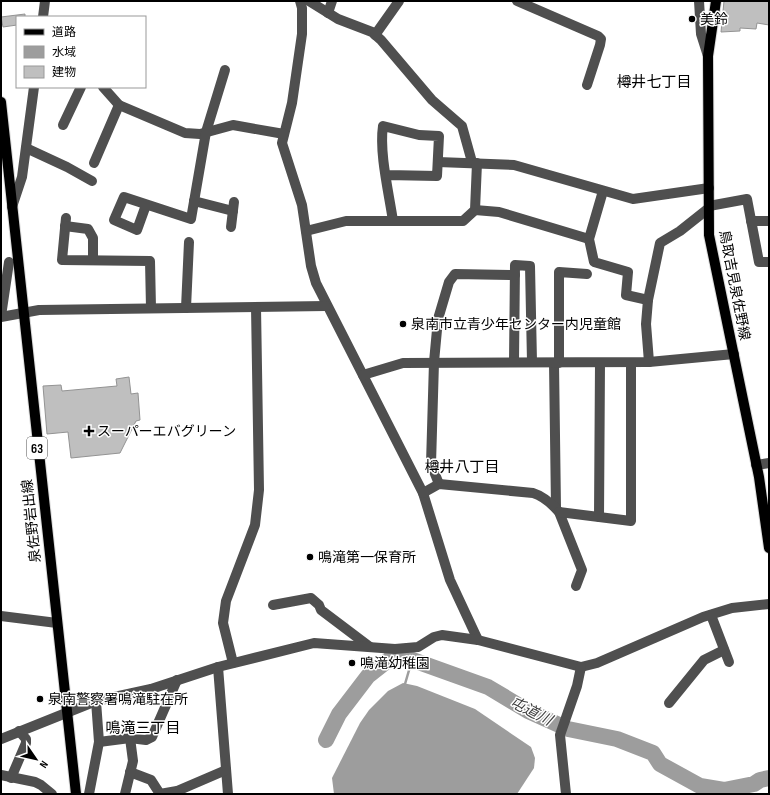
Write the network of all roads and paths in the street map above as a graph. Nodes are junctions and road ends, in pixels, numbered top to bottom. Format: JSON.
{"nodes":[{"id":1,"x":45,"y":1,"type":"edge"},
{"id":2,"x":300,"y":1,"type":"edge"},
{"id":3,"x":309,"y":1,"type":"edge"},
{"id":4,"x":332,"y":1,"type":"edge"},
{"id":5,"x":399,"y":1,"type":"edge"},
{"id":6,"x":517,"y":1,"type":"edge"},
{"id":7,"x":699,"y":1,"type":"edge"},
{"id":8,"x":716,"y":1,"type":"edge"},
{"id":9,"x":328,"y":13,"type":"junction"},
{"id":10,"x":43,"y":16,"type":"edge"},
{"id":11,"x":375,"y":35,"type":"junction"},
{"id":12,"x":708,"y":56,"type":"junction"},
{"id":13,"x":225,"y":70,"type":"dead end"},
{"id":14,"x":587,"y":85,"type":"dead end"},
{"id":15,"x":34,"y":88,"type":"edge"},
{"id":16,"x":81,"y":88,"type":"edge"},
{"id":17,"x":104,"y":88,"type":"edge"},
{"id":18,"x":1,"y":102,"type":"edge"},
{"id":19,"x":119,"y":105,"type":"junction"},
{"id":20,"x":63,"y":125,"type":"dead end"},
{"id":21,"x":206,"y":132,"type":"junction"},
{"id":22,"x":284,"y":134,"type":"junction"},
{"id":23,"x":26,"y":148,"type":"junction"},
{"id":24,"x":438,"y":162,"type":"junction"},
{"id":25,"x":474,"y":162,"type":"junction"},
{"id":26,"x":94,"y":163,"type":"dead end"},
{"id":27,"x":387,"y":175,"type":"junction"},
{"id":28,"x":92,"y":181,"type":"dead end"},
{"id":29,"x":709,"y":188,"type":"junction"},
{"id":30,"x":603,"y":191,"type":"junction"},
{"id":31,"x":194,"y":201,"type":"junction"},
{"id":32,"x":146,"y":205,"type":"dead end"},
{"id":33,"x":709,"y":207,"type":"junction"},
{"id":34,"x":12,"y":208,"type":"junction"},
{"id":35,"x":475,"y":210,"type":"junction"},
{"id":36,"x":393,"y":221,"type":"junction"},
{"id":37,"x":751,"y":221,"type":"junction"},
{"id":38,"x":769,"y":221,"type":"edge"},
{"id":39,"x":231,"y":227,"type":"dead end"},
{"id":40,"x":306,"y":231,"type":"junction"},
{"id":41,"x":589,"y":239,"type":"junction"},
{"id":42,"x":189,"y":242,"type":"dead end"},
{"id":43,"x":93,"y":260,"type":"junction"},
{"id":44,"x":9,"y":262,"type":"edge"},
{"id":45,"x":769,"y":262,"type":"edge"},
{"id":46,"x":587,"y":274,"type":"dead end"},
{"id":47,"x":515,"y":275,"type":"junction"},
{"id":48,"x":648,"y":300,"type":"junction"},
{"id":49,"x":326,"y":306,"type":"junction"},
{"id":50,"x":256,"y":307,"type":"junction"},
{"id":51,"x":151,"y":308,"type":"junction"},
{"id":52,"x":186,"y":308,"type":"junction"},
{"id":53,"x":22,"y":312,"type":"junction"},
{"id":54,"x":1,"y":317,"type":"edge"},
{"id":55,"x":734,"y":354,"type":"junction"},
{"id":56,"x":434,"y":362,"type":"junction"},
{"id":57,"x":514,"y":362,"type":"junction"},
{"id":58,"x":532,"y":362,"type":"junction"},
{"id":59,"x":557,"y":362,"type":"junction"},
{"id":60,"x":649,"y":362,"type":"junction"},
{"id":61,"x":600,"y":363,"type":"junction"},
{"id":62,"x":631,"y":363,"type":"junction"},
{"id":63,"x":363,"y":375,"type":"junction"},
{"id":64,"x":769,"y":464,"type":"edge"},
{"id":65,"x":756,"y":465,"type":"junction"},
{"id":66,"x":439,"y":484,"type":"junction"},
{"id":67,"x":423,"y":493,"type":"junction"},
{"id":68,"x":557,"y":510,"type":"junction"},
{"id":69,"x":599,"y":517,"type":"junction"},
{"id":70,"x":768,"y":534,"type":"edge"},
{"id":71,"x":769,"y":548,"type":"edge"},
{"id":72,"x":576,"y":586,"type":"dead end"},
{"id":73,"x":769,"y":604,"type":"edge"},
{"id":74,"x":273,"y":605,"type":"dead end"},
{"id":75,"x":711,"y":615,"type":"junction"},
{"id":76,"x":1,"y":616,"type":"edge"},
{"id":77,"x":57,"y":623,"type":"junction"},
{"id":78,"x":478,"y":640,"type":"junction"},
{"id":79,"x":370,"y":647,"type":"junction"},
{"id":80,"x":724,"y":650,"type":"junction"},
{"id":81,"x":729,"y":662,"type":"dead end"},
{"id":82,"x":233,"y":664,"type":"junction"},
{"id":83,"x":218,"y":667,"type":"junction"},
{"id":84,"x":581,"y":667,"type":"junction"},
{"id":85,"x":178,"y":680,"type":"junction"},
{"id":86,"x":96,"y":701,"type":"junction"},
{"id":87,"x":669,"y":703,"type":"dead end"},
{"id":88,"x":66,"y":712,"type":"junction"},
{"id":89,"x":19,"y":731,"type":"junction"},
{"id":90,"x":130,"y":738,"type":"junction"},
{"id":91,"x":1,"y":739,"type":"edge"},
{"id":92,"x":99,"y":742,"type":"junction"},
{"id":93,"x":226,"y":770,"type":"junction"},
{"id":94,"x":130,"y":772,"type":"junction"},
{"id":95,"x":1,"y":775,"type":"edge"},
{"id":96,"x":11,"y":778,"type":"junction"},
{"id":97,"x":52,"y":794,"type":"edge"},
{"id":98,"x":76,"y":794,"type":"edge"},
{"id":99,"x":88,"y":794,"type":"edge"},
{"id":100,"x":125,"y":794,"type":"edge"},
{"id":101,"x":160,"y":794,"type":"edge"},
{"id":102,"x":228,"y":794,"type":"edge"},
{"id":103,"x":566,"y":794,"type":"edge"}],
"edges":[{"from":1,"to":10,"type":"street"},
{"from":2,"to":22,"type":"street"},
{"from":3,"to":9,"type":"street"},
{"from":4,"to":9,"type":"street"},
{"from":5,"to":11,"type":"street"},
{"from":6,"to":14,"type":"street"},
{"from":7,"to":12,"type":"street"},
{"from":8,"to":12,"type":"main road","name":"鳥取吉見泉佐野線"},
{"from":9,"to":11,"type":"street"},
{"from":11,"to":25,"type":"street"},
{"from":12,"to":29,"type":"main road","name":"鳥取吉見泉佐野線"},
{"from":13,"to":21,"type":"street"},
{"from":15,"to":23,"type":"street"},
{"from":16,"to":20,"type":"street"},
{"from":17,"to":19,"type":"street"},
{"from":18,"to":34,"type":"main road","name":"泉佐野岩出線","number":"63"},
{"from":19,"to":21,"type":"street"},
{"from":19,"to":26,"type":"street"},
{"from":21,"to":22,"type":"street"},
{"from":21,"to":31,"type":"street"},
{"from":22,"to":40,"type":"street"},
{"from":23,"to":28,"type":"street"},
{"from":23,"to":34,"type":"street"},
{"from":24,"to":25,"type":"street"},
{"from":24,"to":27,"type":"street"},
{"from":24,"to":27,"type":"street"},
{"from":25,"to":30,"type":"street"},
{"from":25,"to":35,"type":"street"},
{"from":27,"to":36,"type":"street"},
{"from":29,"to":30,"type":"street"},
{"from":29,"to":33,"type":"main road","name":"鳥取吉見泉佐野線"},
{"from":30,"to":41,"type":"street"},
{"from":31,"to":32,"type":"street"},
{"from":31,"to":39,"type":"street"},
{"from":33,"to":37,"type":"street"},
{"from":33,"to":48,"type":"street"},
{"from":33,"to":55,"type":"main road","name":"鳥取吉見泉佐野線"},
{"from":34,"to":44,"type":"main road","name":"泉佐野岩出線","number":"63"},
{"from":35,"to":36,"type":"street"},
{"from":35,"to":41,"type":"street"},
{"from":36,"to":40,"type":"street"},
{"from":37,"to":38,"type":"street"},
{"from":37,"to":45,"type":"street"},
{"from":40,"to":49,"type":"street"},
{"from":41,"to":48,"type":"street"},
{"from":42,"to":52,"type":"street"},
{"from":43,"to":43,"type":"street"},
{"from":43,"to":51,"type":"street"},
{"from":44,"to":53,"type":"main road","name":"泉佐野岩出線","number":"63"},
{"from":44,"to":54,"type":"street"},
{"from":46,"to":59,"type":"street"},
{"from":47,"to":56,"type":"street"},
{"from":47,"to":57,"type":"street"},
{"from":47,"to":58,"type":"street"},
{"from":48,"to":60,"type":"street"},
{"from":49,"to":50,"type":"street"},
{"from":49,"to":63,"type":"street"},
{"from":50,"to":52,"type":"street"},
{"from":50,"to":82,"type":"street"},
{"from":51,"to":52,"type":"street"},
{"from":51,"to":53,"type":"street"},
{"from":53,"to":54,"type":"street"},
{"from":53,"to":77,"type":"main road","name":"泉佐野岩出線","number":"63"},
{"from":55,"to":60,"type":"street"},
{"from":55,"to":65,"type":"main road","name":"鳥取吉見泉佐野線"},
{"from":56,"to":57,"type":"street"},
{"from":56,"to":63,"type":"street"},
{"from":56,"to":66,"type":"street"},
{"from":57,"to":58,"type":"street"},
{"from":58,"to":59,"type":"street"},
{"from":59,"to":61,"type":"street"},
{"from":59,"to":68,"type":"street"},
{"from":60,"to":62,"type":"street"},
{"from":61,"to":62,"type":"street"},
{"from":61,"to":69,"type":"street"},
{"from":62,"to":69,"type":"street"},
{"from":63,"to":67,"type":"street"},
{"from":64,"to":65,"type":"street"},
{"from":65,"to":70,"type":"main road","name":"鳥取吉見泉佐野線"},
{"from":66,"to":67,"type":"street"},
{"from":66,"to":68,"type":"street"},
{"from":67,"to":78,"type":"street"},
{"from":68,"to":69,"type":"street"},
{"from":68,"to":72,"type":"street"},
{"from":70,"to":71,"type":"main road","name":"鳥取吉見泉佐野線"},
{"from":73,"to":75,"type":"street"},
{"from":74,"to":79,"type":"street"},
{"from":75,"to":80,"type":"street"},
{"from":75,"to":84,"type":"street"},
{"from":76,"to":77,"type":"street"},
{"from":77,"to":88,"type":"main road","name":"泉佐野岩出線","number":"63"},
{"from":78,"to":79,"type":"street"},
{"from":78,"to":84,"type":"street"},
{"from":79,"to":82,"type":"street"},
{"from":80,"to":81,"type":"street"},
{"from":80,"to":87,"type":"street"},
{"from":82,"to":83,"type":"street"},
{"from":83,"to":85,"type":"street"},
{"from":83,"to":93,"type":"street"},
{"from":84,"to":103,"type":"street"},
{"from":85,"to":86,"type":"street"},
{"from":85,"to":90,"type":"street"},
{"from":86,"to":88,"type":"street"},
{"from":86,"to":92,"type":"street"},
{"from":88,"to":89,"type":"street"},
{"from":88,"to":98,"type":"main road","name":"泉佐野岩出線","number":"63"},
{"from":89,"to":91,"type":"street"},
{"from":89,"to":96,"type":"street"},
{"from":90,"to":92,"type":"street"},
{"from":90,"to":94,"type":"street"},
{"from":92,"to":99,"type":"street"},
{"from":93,"to":101,"type":"street"},
{"from":93,"to":102,"type":"street"},
{"from":94,"to":100,"type":"street"},
{"from":94,"to":101,"type":"street"},
{"from":95,"to":96,"type":"street"},
{"from":96,"to":97,"type":"street"}]}
